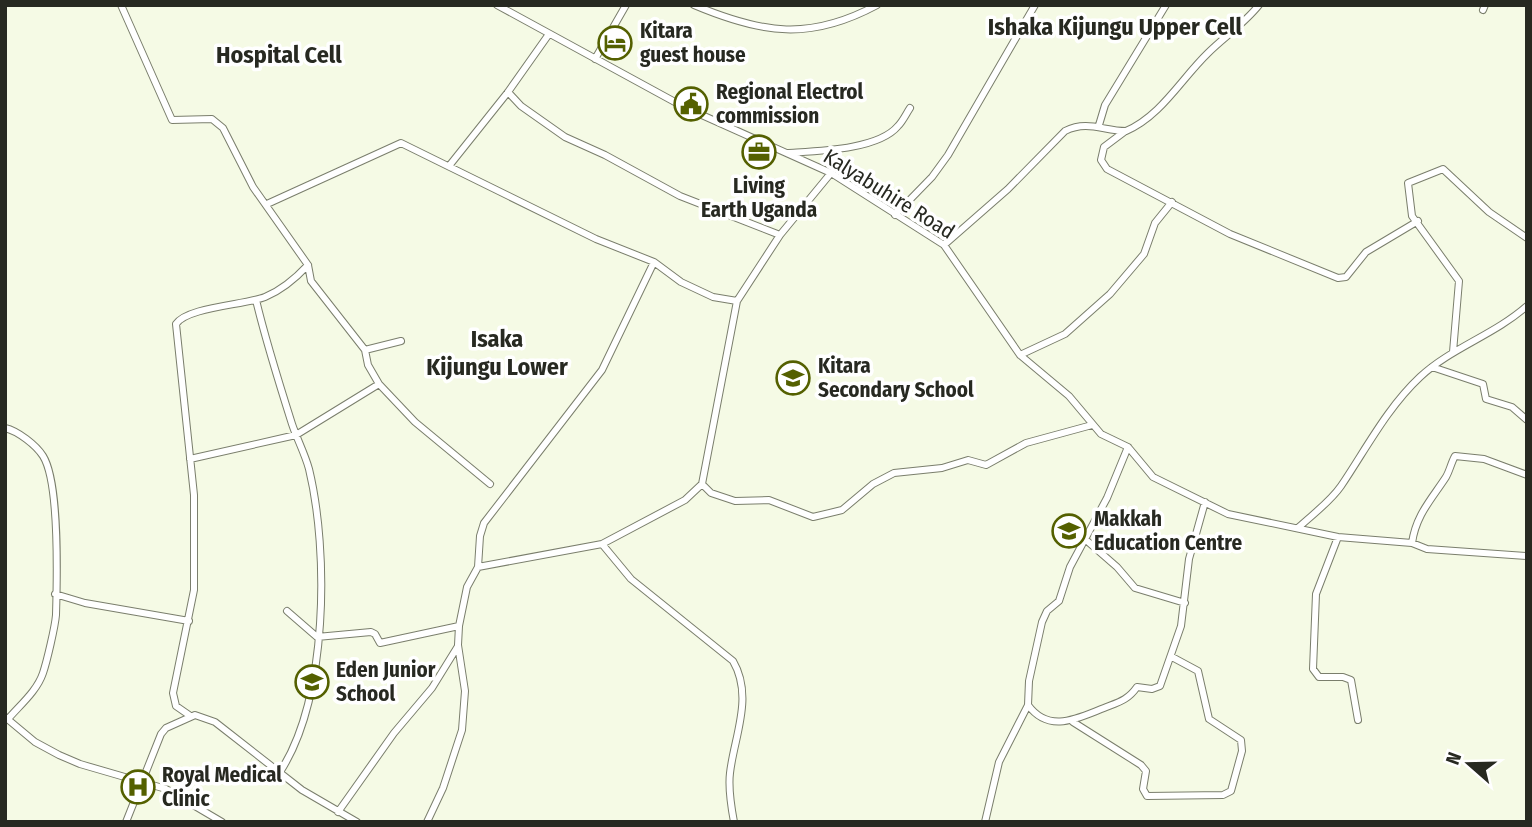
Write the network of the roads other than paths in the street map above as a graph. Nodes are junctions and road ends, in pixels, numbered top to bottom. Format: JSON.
{"nodes":[{"id":1,"x":121,"y":5,"type":"edge"},
{"id":2,"x":497,"y":5,"type":"edge"},
{"id":3,"x":626,"y":5,"type":"edge"},
{"id":4,"x":694,"y":5,"type":"edge"},
{"id":5,"x":877,"y":5,"type":"edge"},
{"id":6,"x":1035,"y":5,"type":"edge"},
{"id":7,"x":1166,"y":5,"type":"edge"},
{"id":8,"x":1259,"y":5,"type":"edge"},
{"id":9,"x":549,"y":34,"type":"junction"},
{"id":10,"x":595,"y":59,"type":"junction"},
{"id":11,"x":508,"y":92,"type":"junction"},
{"id":12,"x":910,"y":108,"type":"dead end"},
{"id":13,"x":1099,"y":125,"type":"junction"},
{"id":14,"x":1126,"y":131,"type":"junction"},
{"id":15,"x":785,"y":153,"type":"junction"},
{"id":16,"x":449,"y":166,"type":"junction"},
{"id":17,"x":831,"y":173,"type":"junction"},
{"id":18,"x":1172,"y":202,"type":"junction"},
{"id":19,"x":267,"y":204,"type":"junction"},
{"id":20,"x":895,"y":215,"type":"junction"},
{"id":21,"x":1418,"y":221,"type":"junction"},
{"id":22,"x":779,"y":235,"type":"junction"},
{"id":23,"x":1527,"y":239,"type":"edge"},
{"id":24,"x":944,"y":245,"type":"junction"},
{"id":25,"x":654,"y":261,"type":"junction"},
{"id":26,"x":308,"y":265,"type":"junction"},
{"id":27,"x":256,"y":300,"type":"junction"},
{"id":28,"x":737,"y":301,"type":"junction"},
{"id":29,"x":1527,"y":306,"type":"edge"},
{"id":30,"x":401,"y":341,"type":"dead end"},
{"id":31,"x":365,"y":350,"type":"junction"},
{"id":32,"x":1453,"y":352,"type":"junction"},
{"id":33,"x":1020,"y":355,"type":"junction"},
{"id":34,"x":1432,"y":367,"type":"junction"},
{"id":35,"x":379,"y":384,"type":"junction"},
{"id":36,"x":1527,"y":420,"type":"edge"},
{"id":37,"x":1092,"y":425,"type":"junction"},
{"id":38,"x":5,"y":428,"type":"edge"},
{"id":39,"x":296,"y":435,"type":"junction"},
{"id":40,"x":1128,"y":447,"type":"junction"},
{"id":41,"x":190,"y":459,"type":"junction"},
{"id":42,"x":1527,"y":475,"type":"edge"},
{"id":43,"x":490,"y":484,"type":"dead end"},
{"id":44,"x":702,"y":484,"type":"junction"},
{"id":45,"x":1205,"y":502,"type":"junction"},
{"id":46,"x":1299,"y":527,"type":"junction"},
{"id":47,"x":1338,"y":537,"type":"junction"},
{"id":48,"x":1086,"y":540,"type":"junction"},
{"id":49,"x":1412,"y":543,"type":"junction"},
{"id":50,"x":602,"y":544,"type":"junction"},
{"id":51,"x":1527,"y":556,"type":"edge"},
{"id":52,"x":478,"y":567,"type":"junction"},
{"id":53,"x":55,"y":594,"type":"junction"},
{"id":54,"x":1185,"y":603,"type":"junction"},
{"id":55,"x":287,"y":611,"type":"dead end"},
{"id":56,"x":189,"y":621,"type":"junction"},
{"id":57,"x":459,"y":626,"type":"junction"},
{"id":58,"x":317,"y":637,"type":"junction"},
{"id":59,"x":458,"y":645,"type":"junction"},
{"id":60,"x":1172,"y":657,"type":"junction"},
{"id":61,"x":1028,"y":705,"type":"junction"},
{"id":62,"x":190,"y":715,"type":"junction"},
{"id":63,"x":7,"y":718,"type":"edge"},
{"id":64,"x":1358,"y":720,"type":"dead end"},
{"id":65,"x":1073,"y":722,"type":"junction"},
{"id":66,"x":280,"y":772,"type":"junction"},
{"id":67,"x":143,"y":782,"type":"junction"},
{"id":68,"x":338,"y":812,"type":"junction"},
{"id":69,"x":126,"y":822,"type":"edge"},
{"id":70,"x":222,"y":822,"type":"edge"},
{"id":71,"x":357,"y":822,"type":"edge"},
{"id":72,"x":427,"y":822,"type":"edge"},
{"id":73,"x":734,"y":822,"type":"edge"},
{"id":74,"x":985,"y":822,"type":"edge"}],
"edges":[{"from":1,"to":19,"type":"street"},
{"from":2,"to":9,"type":"street","name":"Kalyabuhire Road"},
{"from":3,"to":10,"type":"street"},
{"from":4,"to":5,"type":"street"},
{"from":6,"to":20,"type":"street"},
{"from":7,"to":13,"type":"street"},
{"from":8,"to":14,"type":"street"},
{"from":9,"to":10,"type":"street","name":"Kalyabuhire Road"},
{"from":9,"to":11,"type":"street"},
{"from":10,"to":15,"type":"street","name":"Kalyabuhire Road"},
{"from":11,"to":16,"type":"street"},
{"from":11,"to":22,"type":"street"},
{"from":12,"to":15,"type":"street"},
{"from":13,"to":14,"type":"street"},
{"from":13,"to":24,"type":"street"},
{"from":14,"to":18,"type":"street"},
{"from":15,"to":17,"type":"street","name":"Kalyabuhire Road"},
{"from":16,"to":19,"type":"street"},
{"from":16,"to":25,"type":"street"},
{"from":17,"to":20,"type":"street","name":"Kalyabuhire Road"},
{"from":17,"to":22,"type":"street"},
{"from":18,"to":21,"type":"street"},
{"from":18,"to":33,"type":"street"},
{"from":19,"to":26,"type":"street"},
{"from":20,"to":24,"type":"street","name":"Kalyabuhire Road"},
{"from":21,"to":23,"type":"street"},
{"from":21,"to":32,"type":"street"},
{"from":22,"to":28,"type":"street"},
{"from":24,"to":33,"type":"street","name":"Kalyabuhire Road"},
{"from":25,"to":28,"type":"street"},
{"from":25,"to":52,"type":"street"},
{"from":26,"to":27,"type":"street"},
{"from":26,"to":31,"type":"street"},
{"from":27,"to":39,"type":"street"},
{"from":27,"to":41,"type":"street"},
{"from":28,"to":44,"type":"street"},
{"from":29,"to":32,"type":"street"},
{"from":30,"to":31,"type":"street"},
{"from":31,"to":35,"type":"street"},
{"from":32,"to":34,"type":"street"},
{"from":33,"to":37,"type":"street","name":"Kalyabuhire Road"},
{"from":34,"to":36,"type":"street"},
{"from":34,"to":46,"type":"street"},
{"from":35,"to":39,"type":"street"},
{"from":35,"to":43,"type":"street"},
{"from":37,"to":40,"type":"street","name":"Kalyabuhire Road"},
{"from":37,"to":44,"type":"street"},
{"from":38,"to":53,"type":"street"},
{"from":39,"to":41,"type":"street"},
{"from":39,"to":58,"type":"street"},
{"from":40,"to":45,"type":"street"},
{"from":40,"to":48,"type":"street"},
{"from":41,"to":56,"type":"street"},
{"from":42,"to":49,"type":"street"},
{"from":44,"to":50,"type":"street"},
{"from":45,"to":46,"type":"street"},
{"from":45,"to":54,"type":"street"},
{"from":46,"to":47,"type":"street"},
{"from":47,"to":49,"type":"street"},
{"from":47,"to":64,"type":"street"},
{"from":48,"to":54,"type":"street"},
{"from":48,"to":61,"type":"street"},
{"from":49,"to":51,"type":"street"},
{"from":50,"to":52,"type":"street"},
{"from":50,"to":73,"type":"street"},
{"from":52,"to":57,"type":"street"},
{"from":53,"to":56,"type":"street"},
{"from":53,"to":63,"type":"street"},
{"from":54,"to":60,"type":"street"},
{"from":55,"to":58,"type":"street"},
{"from":56,"to":62,"type":"street"},
{"from":57,"to":58,"type":"street"},
{"from":57,"to":59,"type":"street"},
{"from":58,"to":66,"type":"street"},
{"from":59,"to":68,"type":"street"},
{"from":59,"to":72,"type":"street"},
{"from":60,"to":65,"type":"street"},
{"from":60,"to":65,"type":"street"},
{"from":61,"to":65,"type":"street"},
{"from":61,"to":74,"type":"street"},
{"from":62,"to":66,"type":"street"},
{"from":62,"to":67,"type":"street"},
{"from":63,"to":67,"type":"street"},
{"from":66,"to":68,"type":"street"},
{"from":67,"to":69,"type":"street"},
{"from":67,"to":70,"type":"street"},
{"from":68,"to":71,"type":"street"}]}
